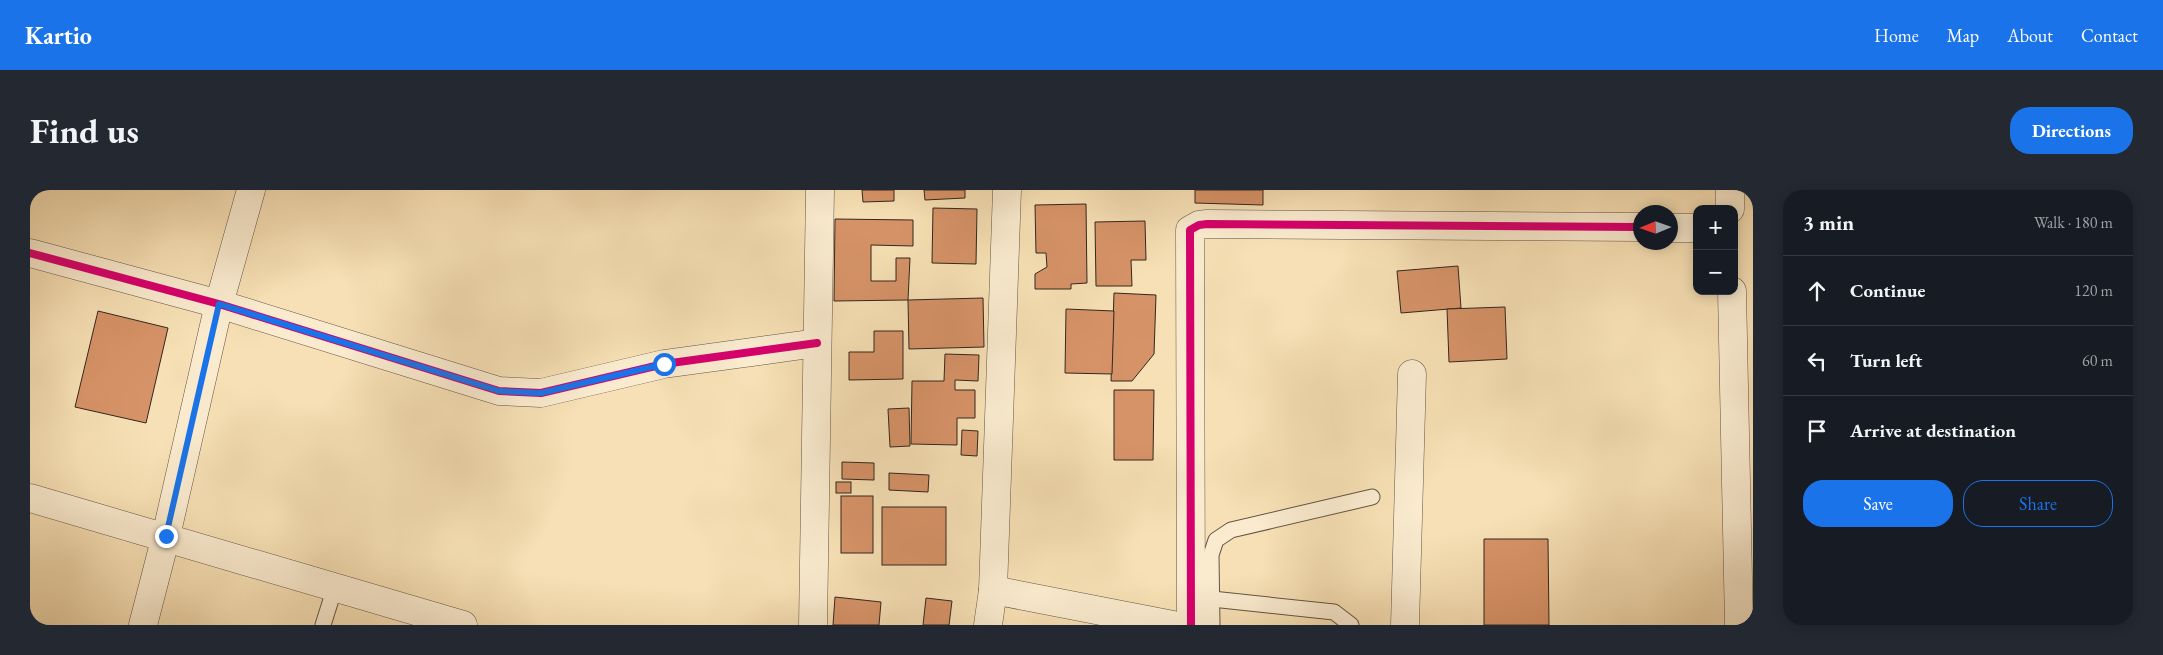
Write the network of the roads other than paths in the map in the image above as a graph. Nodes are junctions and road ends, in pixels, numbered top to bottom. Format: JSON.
{"nodes":[{"id":1,"x":251,"y":190,"type":"edge"},
{"id":2,"x":820,"y":190,"type":"edge"},
{"id":3,"x":1007,"y":190,"type":"edge"},
{"id":4,"x":1730,"y":190,"type":"edge"},
{"id":5,"x":1730,"y":205,"type":"edge"},
{"id":6,"x":1633,"y":227,"type":"edge"},
{"id":7,"x":1678,"y":228,"type":"edge"},
{"id":8,"x":1693,"y":228,"type":"edge"},
{"id":9,"x":30,"y":253,"type":"edge"},
{"id":10,"x":1732,"y":295,"type":"edge"},
{"id":11,"x":219,"y":304,"type":"junction"},
{"id":12,"x":817,"y":344,"type":"junction"},
{"id":13,"x":1412,"y":374,"type":"dead end"},
{"id":14,"x":1372,"y":497,"type":"dead end"},
{"id":15,"x":30,"y":498,"type":"edge"},
{"id":16,"x":166,"y":536,"type":"junction"},
{"id":17,"x":335,"y":587,"type":"junction"},
{"id":18,"x":993,"y":590,"type":"junction"},
{"id":19,"x":1212,"y":598,"type":"junction"},
{"id":20,"x":143,"y":625,"type":"edge"},
{"id":21,"x":322,"y":625,"type":"edge"},
{"id":22,"x":463,"y":625,"type":"edge"},
{"id":23,"x":813,"y":625,"type":"edge"},
{"id":24,"x":988,"y":625,"type":"edge"},
{"id":25,"x":1173,"y":625,"type":"edge"},
{"id":26,"x":1191,"y":625,"type":"edge"},
{"id":27,"x":1212,"y":625,"type":"edge"},
{"id":28,"x":1351,"y":625,"type":"edge"},
{"id":29,"x":1405,"y":625,"type":"edge"},
{"id":30,"x":1739,"y":625,"type":"edge"}],
"edges":[{"from":1,"to":11,"type":"street"},
{"from":2,"to":12,"type":"street"},
{"from":3,"to":18,"type":"street"},
{"from":4,"to":5,"type":"street"},
{"from":6,"to":26,"type":"street"},
{"from":7,"to":8,"type":"street"},
{"from":9,"to":11,"type":"street"},
{"from":10,"to":30,"type":"street"},
{"from":11,"to":12,"type":"street"},
{"from":11,"to":16,"type":"street"},
{"from":12,"to":23,"type":"street"},
{"from":13,"to":29,"type":"street"},
{"from":14,"to":19,"type":"lane"},
{"from":15,"to":16,"type":"street"},
{"from":16,"to":17,"type":"street"},
{"from":16,"to":20,"type":"street"},
{"from":17,"to":21,"type":"lane"},
{"from":17,"to":22,"type":"street"},
{"from":18,"to":24,"type":"street"},
{"from":18,"to":25,"type":"street"},
{"from":19,"to":27,"type":"lane"},
{"from":19,"to":28,"type":"lane"}]}
